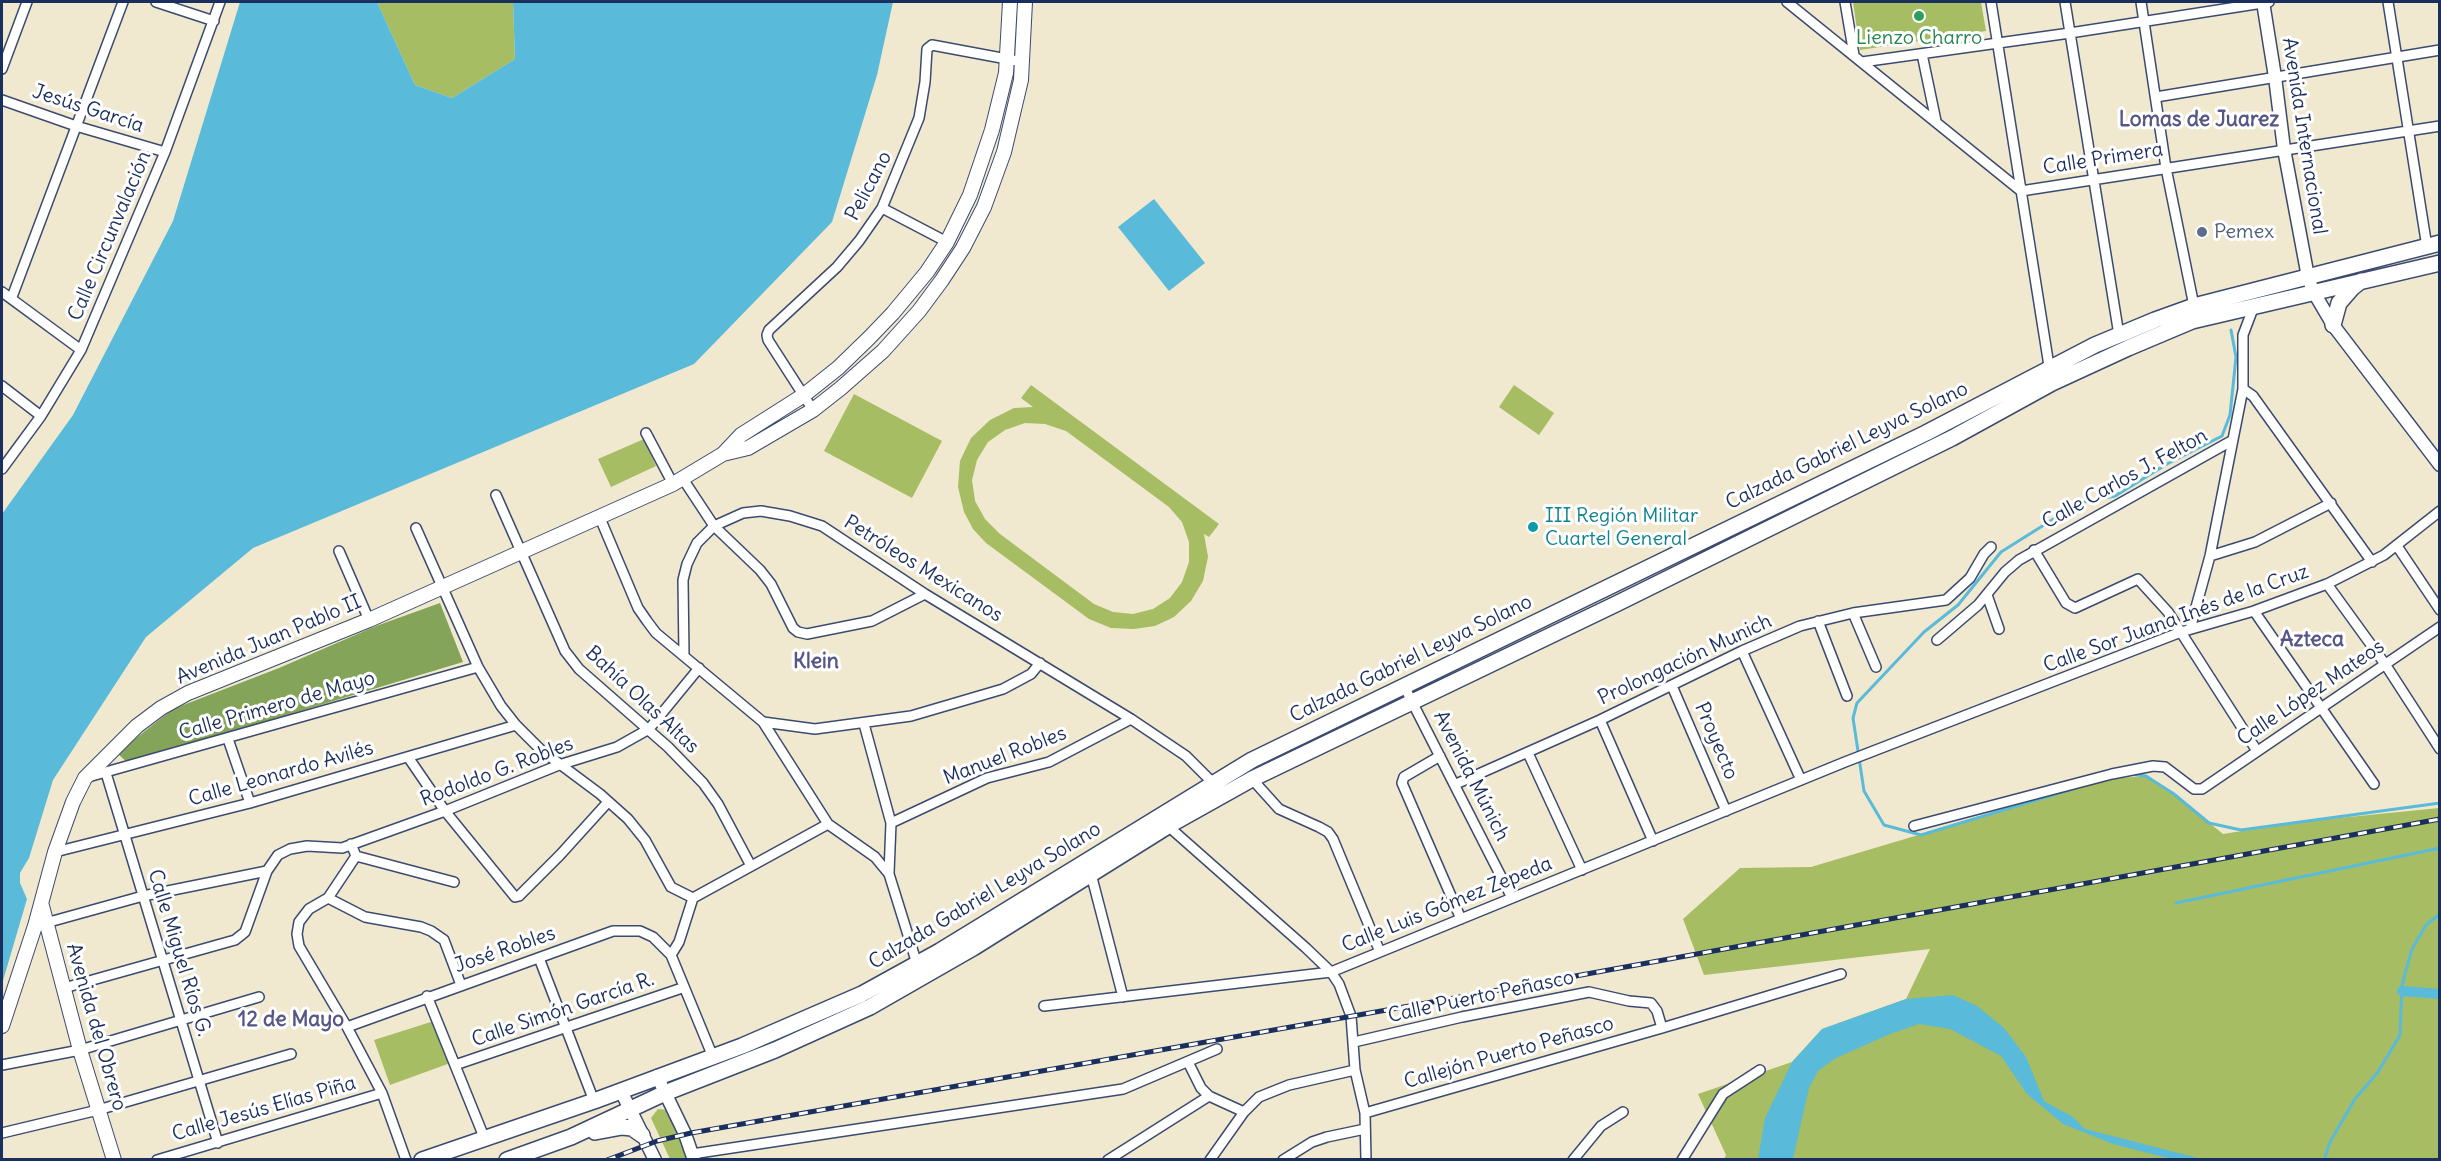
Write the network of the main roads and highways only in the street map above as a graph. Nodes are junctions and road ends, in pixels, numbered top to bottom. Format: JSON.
{"nodes":[{"id":1,"x":1010,"y":2,"type":"edge"},
{"id":2,"x":1025,"y":2,"type":"edge"},
{"id":3,"x":2433,"y":245,"type":"edge"},
{"id":4,"x":2439,"y":263,"type":"edge"},
{"id":5,"x":2365,"y":280,"type":"junction"},
{"id":6,"x":2310,"y":284,"type":"junction"},
{"id":7,"x":2333,"y":325,"type":"road end"},
{"id":8,"x":1907,"y":441,"type":"junction"},
{"id":9,"x":723,"y":454,"type":"junction"},
{"id":10,"x":1914,"y":455,"type":"junction"},
{"id":11,"x":41,"y":925,"type":"junction"},
{"id":12,"x":2,"y":1026,"type":"edge"},
{"id":13,"x":642,"y":1135,"type":"road end"},
{"id":14,"x":571,"y":1137,"type":"junction"},
{"id":15,"x":114,"y":1160,"type":"edge"},
{"id":16,"x":422,"y":1160,"type":"edge"},
{"id":17,"x":507,"y":1160,"type":"edge"}],
"edges":[{"from":1,"to":9,"type":"main road","name":"Avenida Juan Pablo II"},
{"from":2,"to":9,"type":"main road","name":"Avenida Juan Pablo II"},
{"from":3,"to":6,"type":"main road","name":"Calzada Gabriel Leyva Solano"},
{"from":4,"to":5,"type":"main road","name":"Calzada Gabriel Leyva Solano"},
{"from":5,"to":6,"type":"main road","name":"Calzada Gabriel Leyva Solano"},
{"from":5,"to":7,"type":"main road"},
{"from":6,"to":8,"type":"main road","name":"Calzada Gabriel Leyva Solano"},
{"from":6,"to":10,"type":"main road","name":"Calzada Gabriel Leyva Solano"},
{"from":8,"to":10,"type":"main road"},
{"from":8,"to":16,"type":"main road","name":"Calzada Gabriel Leyva Solano"},
{"from":9,"to":11,"type":"main road","name":"Avenida Juan Pablo II"},
{"from":10,"to":14,"type":"main road","name":"Calzada Gabriel Leyva Solano"},
{"from":11,"to":12,"type":"main road","name":"Avenida Juan Pablo II"},
{"from":11,"to":15,"type":"main road","name":"Avenida del Obrero"},
{"from":13,"to":14,"type":"main road"},
{"from":14,"to":17,"type":"main road"}]}
